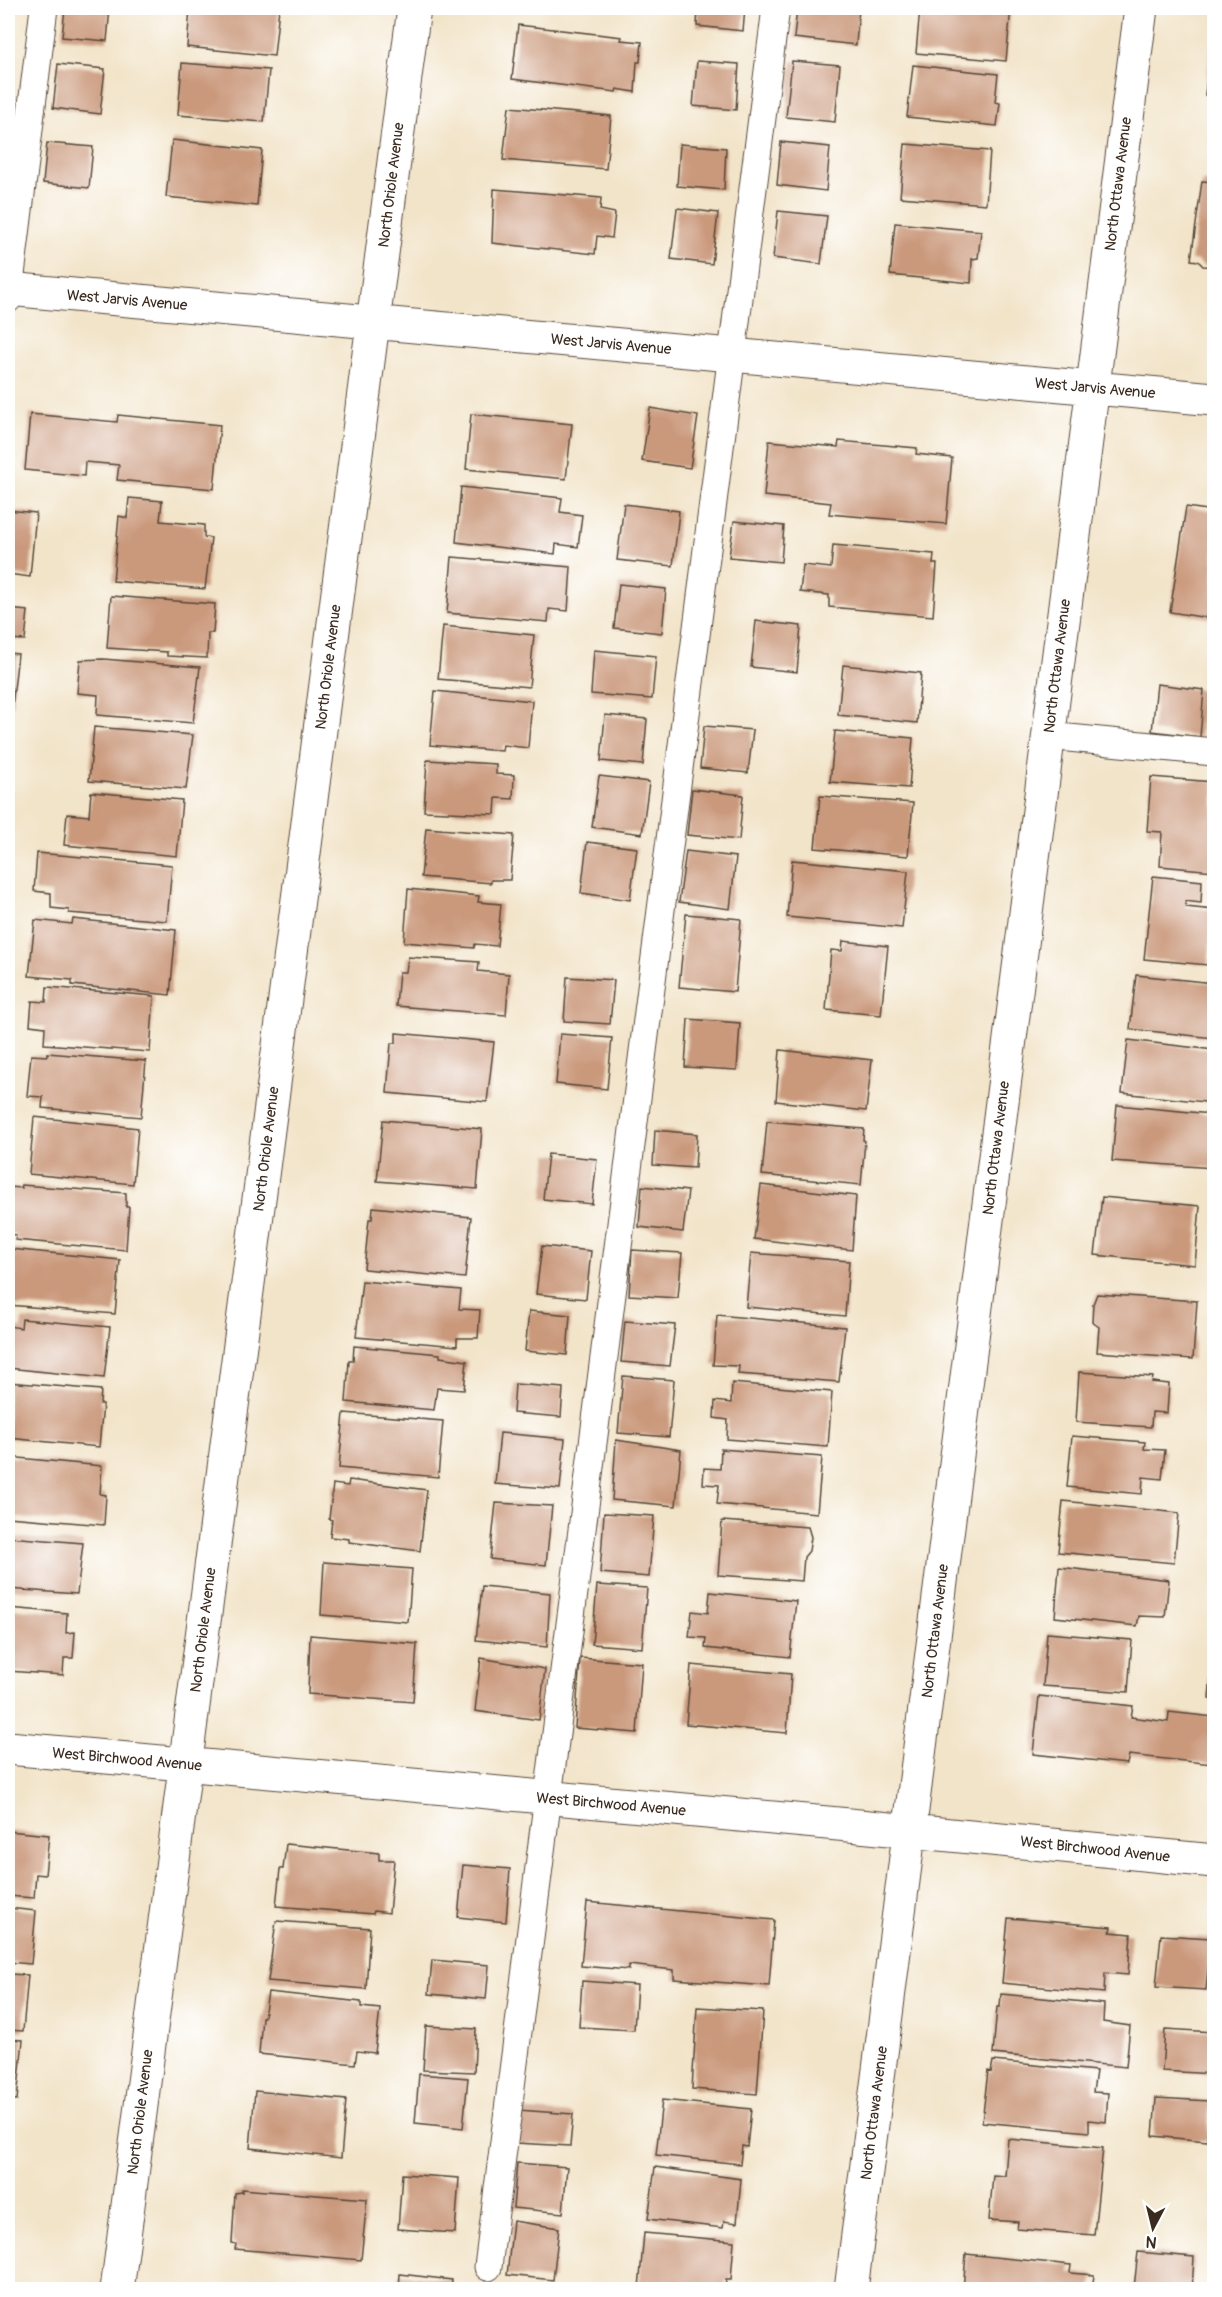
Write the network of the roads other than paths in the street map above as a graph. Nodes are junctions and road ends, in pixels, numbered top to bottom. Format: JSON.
{"nodes":[{"id":1,"x":44,"y":8,"type":"edge"},
{"id":2,"x":414,"y":8,"type":"edge"},
{"id":3,"x":776,"y":8,"type":"edge"},
{"id":4,"x":1141,"y":8,"type":"edge"},
{"id":5,"x":8,"y":293,"type":"edge"},
{"id":6,"x":373,"y":323,"type":"junction"},
{"id":7,"x":732,"y":356,"type":"junction"},
{"id":8,"x":1092,"y":388,"type":"junction"},
{"id":9,"x":1215,"y":399,"type":"edge"},
{"id":10,"x":1048,"y":736,"type":"junction"},
{"id":11,"x":1215,"y":752,"type":"edge"},
{"id":12,"x":8,"y":1748,"type":"edge"},
{"id":13,"x":185,"y":1765,"type":"junction"},
{"id":14,"x":548,"y":1798,"type":"junction"},
{"id":15,"x":910,"y":1831,"type":"junction"},
{"id":16,"x":1215,"y":1861,"type":"edge"},
{"id":17,"x":488,"y":2267,"type":"dead end"},
{"id":18,"x":117,"y":2289,"type":"edge"},
{"id":19,"x":851,"y":2289,"type":"edge"}],
"edges":[{"from":1,"to":5,"type":"lane"},
{"from":2,"to":6,"type":"street","name":"North Oriole Avenue"},
{"from":3,"to":7,"type":"lane"},
{"from":4,"to":8,"type":"street","name":"North Ottawa Avenue"},
{"from":5,"to":6,"type":"street","name":"West Jarvis Avenue"},
{"from":6,"to":7,"type":"street","name":"West Jarvis Avenue"},
{"from":6,"to":13,"type":"street","name":"North Oriole Avenue"},
{"from":7,"to":8,"type":"street","name":"West Jarvis Avenue"},
{"from":7,"to":14,"type":"lane"},
{"from":8,"to":9,"type":"street","name":"West Jarvis Avenue"},
{"from":8,"to":10,"type":"street","name":"North Ottawa Avenue"},
{"from":10,"to":11,"type":"lane"},
{"from":10,"to":15,"type":"street","name":"North Ottawa Avenue"},
{"from":12,"to":13,"type":"street","name":"West Birchwood Avenue"},
{"from":13,"to":14,"type":"street","name":"West Birchwood Avenue"},
{"from":13,"to":18,"type":"street","name":"North Oriole Avenue"},
{"from":14,"to":15,"type":"street","name":"West Birchwood Avenue"},
{"from":14,"to":17,"type":"lane"},
{"from":15,"to":16,"type":"street","name":"West Birchwood Avenue"},
{"from":15,"to":19,"type":"street","name":"North Ottawa Avenue"}]}
